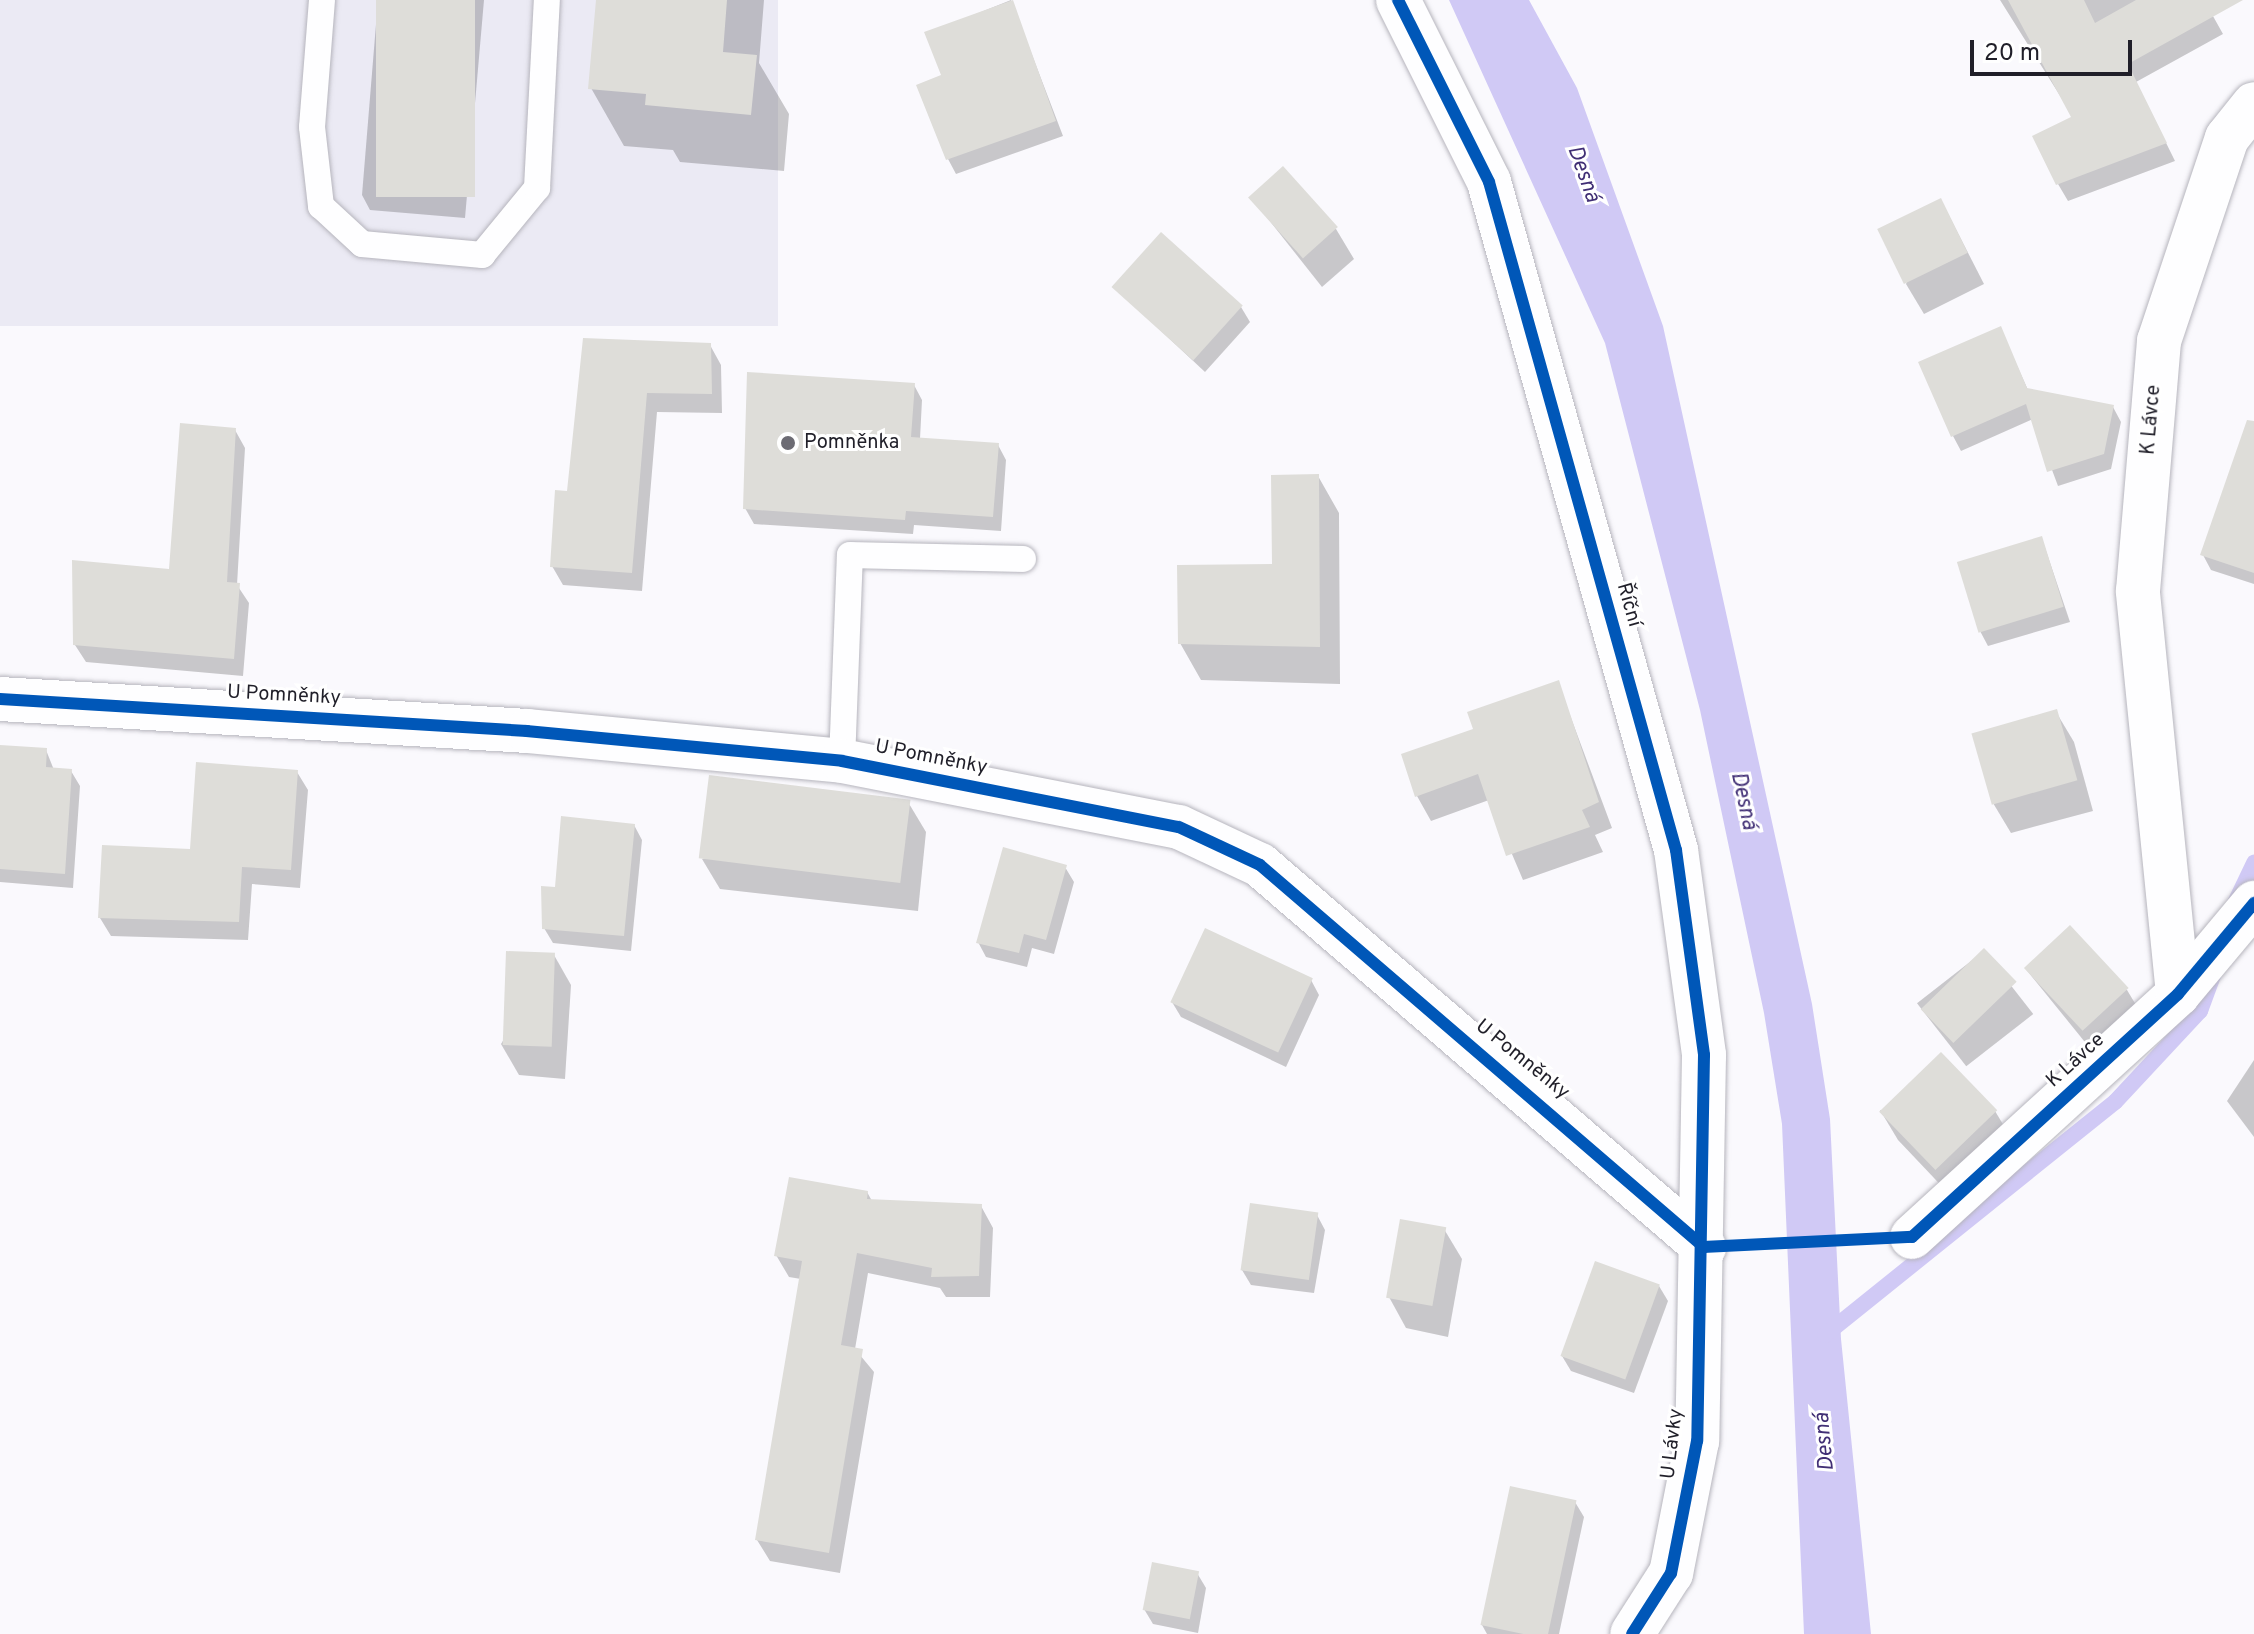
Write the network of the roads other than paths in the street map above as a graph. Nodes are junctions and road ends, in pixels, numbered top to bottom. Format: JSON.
{"nodes":[{"id":1,"x":322,"y":0,"type":"edge"},
{"id":2,"x":547,"y":0,"type":"edge"},
{"id":3,"x":1398,"y":0,"type":"edge"},
{"id":4,"x":2254,"y":104,"type":"edge"},
{"id":5,"x":1023,"y":559,"type":"dead end"},
{"id":6,"x":0,"y":699,"type":"edge"},
{"id":7,"x":842,"y":761,"type":"junction"},
{"id":8,"x":2254,"y":903,"type":"edge"},
{"id":9,"x":2184,"y":987,"type":"junction"},
{"id":10,"x":1912,"y":1237,"type":"dead end"},
{"id":11,"x":1704,"y":1247,"type":"junction"},
{"id":12,"x":1632,"y":1634,"type":"edge"}],
"edges":[{"from":1,"to":2,"type":"lane"},
{"from":3,"to":11,"type":"street","name":"Říční"},
{"from":4,"to":9,"type":"street","name":"K Lávce"},
{"from":5,"to":7,"type":"lane"},
{"from":6,"to":7,"type":"street","name":"U Pomněnky"},
{"from":7,"to":11,"type":"street","name":"U Pomněnky"},
{"from":8,"to":9,"type":"street","name":"K Lávce"},
{"from":9,"to":10,"type":"street","name":"K Lávce"},
{"from":11,"to":12,"type":"street","name":"U Lávky"}]}
